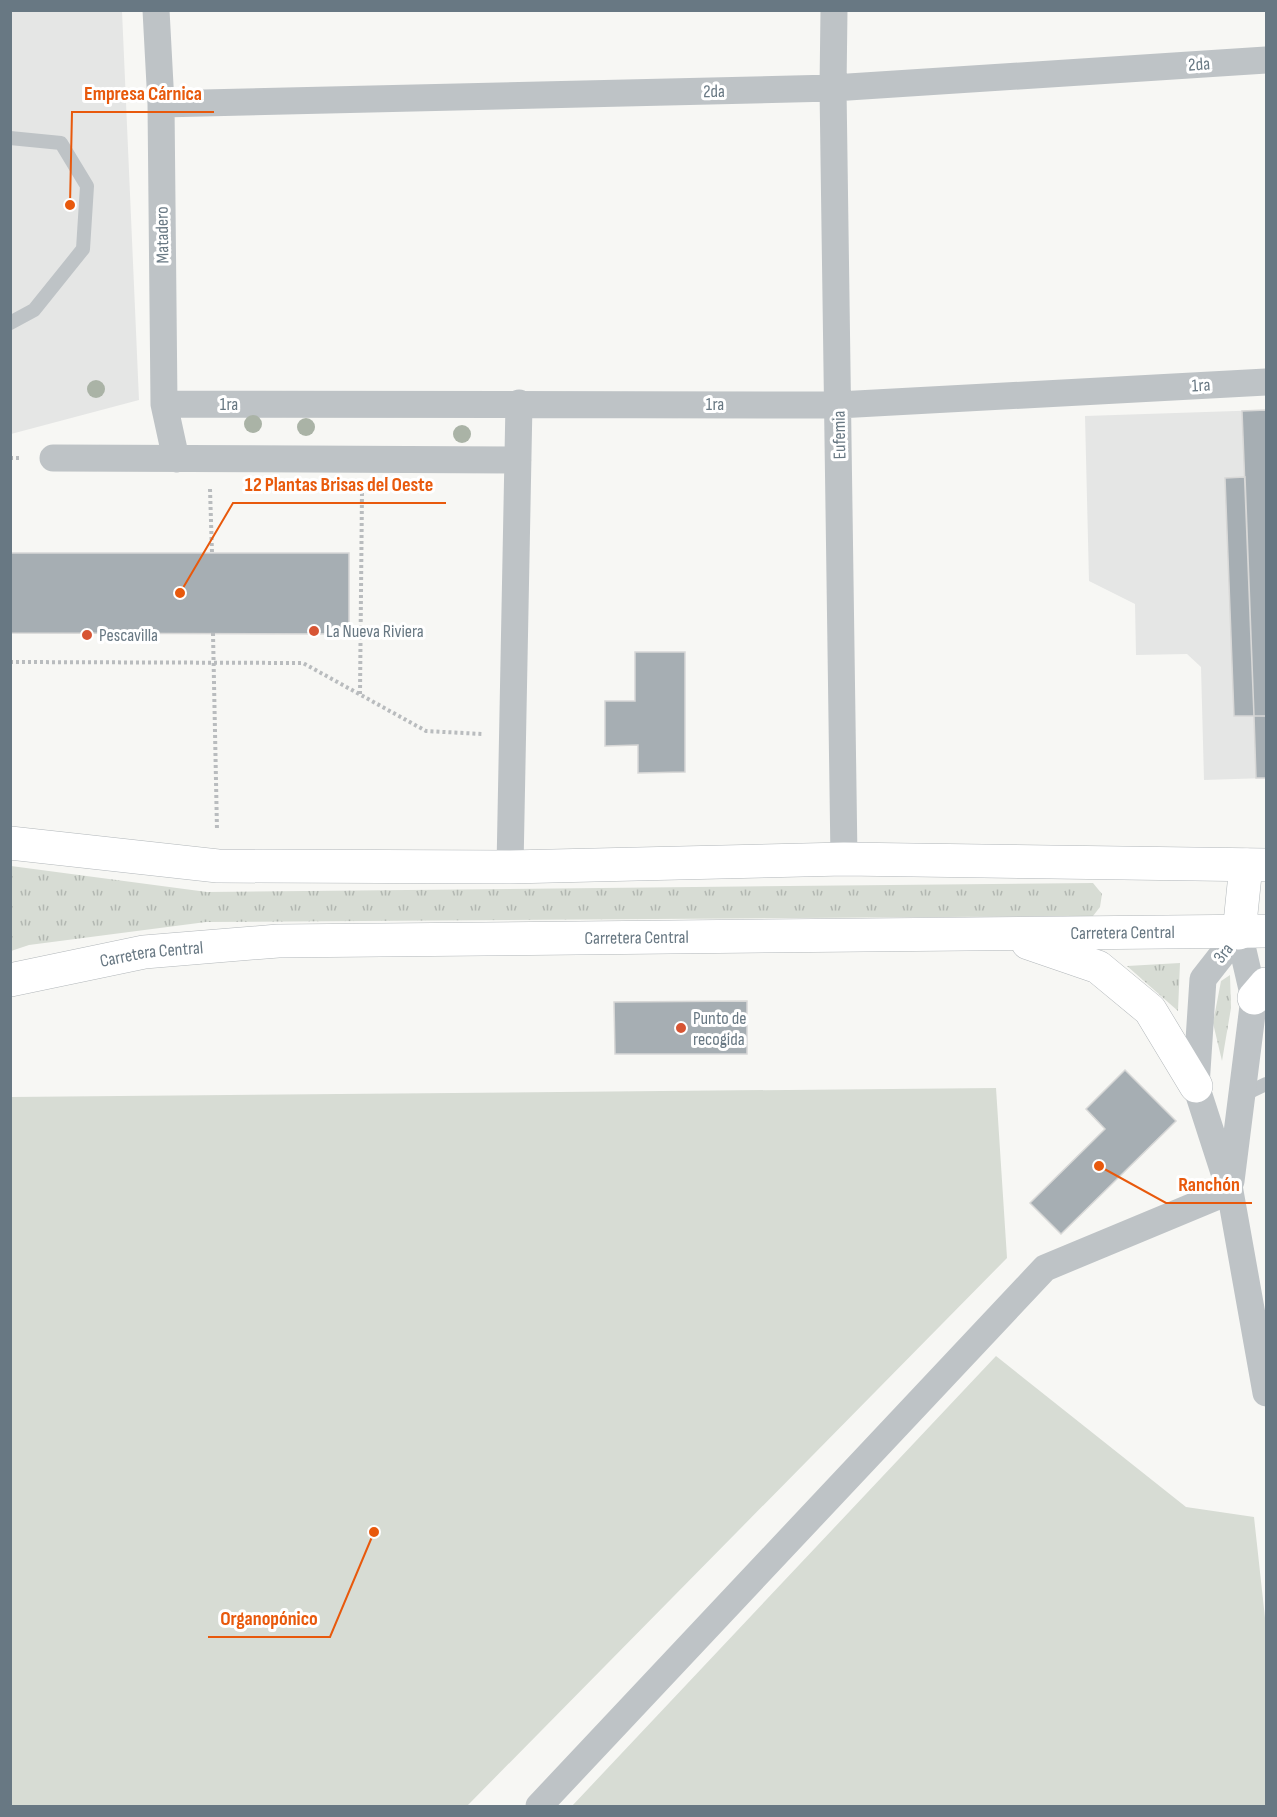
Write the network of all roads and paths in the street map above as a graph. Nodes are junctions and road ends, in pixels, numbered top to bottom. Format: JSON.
{"nodes":[{"id":1,"x":156,"y":10,"type":"edge"},
{"id":2,"x":834,"y":10,"type":"edge"},
{"id":3,"x":1266,"y":60,"type":"edge"},
{"id":4,"x":833,"y":88,"type":"junction"},
{"id":5,"x":161,"y":104,"type":"junction"},
{"id":6,"x":10,"y":138,"type":"edge"},
{"id":7,"x":10,"y":323,"type":"edge"},
{"id":8,"x":1266,"y":382,"type":"edge"},
{"id":9,"x":519,"y":403,"type":"junction"},
{"id":10,"x":164,"y":404,"type":"junction"},
{"id":11,"x":838,"y":405,"type":"junction"},
{"id":12,"x":53,"y":458,"type":"dead end"},
{"id":13,"x":209,"y":458,"type":"junction"},
{"id":14,"x":176,"y":459,"type":"junction"},
{"id":15,"x":363,"y":459,"type":"junction"},
{"id":16,"x":518,"y":460,"type":"junction"},
{"id":17,"x":212,"y":553,"type":"dead end"},
{"id":18,"x":213,"y":633,"type":"dead end"},
{"id":19,"x":10,"y":662,"type":"edge"},
{"id":20,"x":213,"y":663,"type":"junction"},
{"id":21,"x":360,"y":694,"type":"junction"},
{"id":22,"x":513,"y":735,"type":"junction"},
{"id":23,"x":10,"y":843,"type":"edge"},
{"id":24,"x":844,"y":859,"type":"junction"},
{"id":25,"x":1256,"y":865,"type":"edge"},
{"id":26,"x":218,"y":866,"type":"junction"},
{"id":27,"x":510,"y":867,"type":"junction"},
{"id":28,"x":1253,"y":932,"type":"edge"},
{"id":29,"x":1003,"y":935,"type":"junction"},
{"id":30,"x":144,"y":952,"type":"junction"},
{"id":31,"x":10,"y":980,"type":"edge"},
{"id":32,"x":10,"y":991,"type":"edge"},
{"id":33,"x":1260,"y":991,"type":"edge"},
{"id":34,"x":1266,"y":1084,"type":"edge"},
{"id":35,"x":1196,"y":1086,"type":"junction"},
{"id":36,"x":1241,"y":1096,"type":"junction"},
{"id":37,"x":1230,"y":1191,"type":"junction"},
{"id":38,"x":1266,"y":1393,"type":"edge"},
{"id":39,"x":539,"y":1806,"type":"edge"}],
"edges":[{"from":1,"to":5,"type":"street","name":"Matadero"},
{"from":2,"to":4,"type":"street","name":"Eufemia"},
{"from":3,"to":4,"type":"street","name":"2da"},
{"from":4,"to":5,"type":"street","name":"2da"},
{"from":4,"to":11,"type":"street","name":"Eufemia"},
{"from":5,"to":10,"type":"street","name":"Matadero"},
{"from":6,"to":7,"type":"lane"},
{"from":8,"to":11,"type":"street","name":"1ra"},
{"from":9,"to":10,"type":"street","name":"1ra"},
{"from":9,"to":11,"type":"street","name":"1ra"},
{"from":9,"to":16,"type":"street"},
{"from":10,"to":14,"type":"street","name":"Matadero"},
{"from":11,"to":24,"type":"street","name":"Eufemia"},
{"from":12,"to":14,"type":"street"},
{"from":13,"to":14,"type":"street"},
{"from":13,"to":15,"type":"street"},
{"from":13,"to":17,"type":"path"},
{"from":15,"to":16,"type":"street"},
{"from":15,"to":21,"type":"path"},
{"from":16,"to":22,"type":"street"},
{"from":18,"to":20,"type":"path"},
{"from":19,"to":20,"type":"path"},
{"from":20,"to":21,"type":"path"},
{"from":20,"to":26,"type":"path"},
{"from":21,"to":22,"type":"path"},
{"from":22,"to":27,"type":"street"},
{"from":23,"to":26,"type":"main road"},
{"from":24,"to":25,"type":"main road"},
{"from":24,"to":27,"type":"main road"},
{"from":25,"to":28,"type":"main road"},
{"from":26,"to":27,"type":"main road"},
{"from":28,"to":29,"type":"main road","name":"Carretera Central"},
{"from":28,"to":33,"type":"street","name":"3ra"},
{"from":28,"to":35,"type":"street","name":"3ra"},
{"from":29,"to":30,"type":"main road","name":"Carretera Central"},
{"from":29,"to":35,"type":"main road"},
{"from":30,"to":31,"type":"main road","name":"Carretera Central"},
{"from":30,"to":32,"type":"main road"},
{"from":33,"to":36,"type":"street","name":"3ra"},
{"from":34,"to":36,"type":"lane"},
{"from":35,"to":37,"type":"street","name":"3ra"},
{"from":36,"to":37,"type":"street","name":"3ra"},
{"from":37,"to":38,"type":"street","name":"3ra"},
{"from":37,"to":39,"type":"street"}]}
